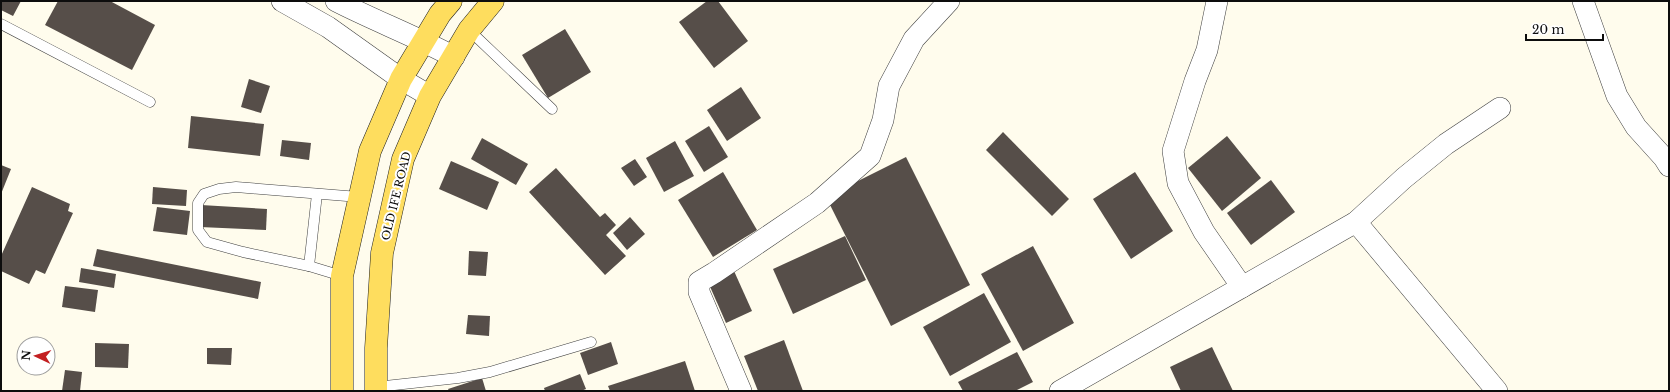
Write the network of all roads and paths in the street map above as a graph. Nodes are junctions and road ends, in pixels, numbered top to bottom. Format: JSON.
{"nodes":[{"id":1,"x":282,"y":1,"type":"edge"},
{"id":2,"x":336,"y":1,"type":"edge"},
{"id":3,"x":451,"y":1,"type":"edge"},
{"id":4,"x":493,"y":1,"type":"edge"},
{"id":5,"x":950,"y":1,"type":"edge"},
{"id":6,"x":1218,"y":1,"type":"edge"},
{"id":7,"x":1583,"y":1,"type":"edge"},
{"id":8,"x":1,"y":24,"type":"edge"},
{"id":9,"x":469,"y":30,"type":"junction"},
{"id":10,"x":425,"y":41,"type":"junction"},
{"id":11,"x":454,"y":57,"type":"junction"},
{"id":12,"x":401,"y":79,"type":"junction"},
{"id":13,"x":430,"y":96,"type":"junction"},
{"id":14,"x":150,"y":102,"type":"dead end"},
{"id":15,"x":1500,"y":108,"type":"dead end"},
{"id":16,"x":552,"y":110,"type":"dead end"},
{"id":17,"x":1669,"y":166,"type":"edge"},
{"id":18,"x":317,"y":194,"type":"junction"},
{"id":19,"x":359,"y":197,"type":"junction"},
{"id":20,"x":1356,"y":222,"type":"junction"},
{"id":21,"x":309,"y":266,"type":"junction"},
{"id":22,"x":342,"y":276,"type":"junction"},
{"id":23,"x":1242,"y":287,"type":"junction"},
{"id":24,"x":591,"y":342,"type":"dead end"},
{"id":25,"x":376,"y":389,"type":"edge"},
{"id":26,"x":342,"y":391,"type":"edge"},
{"id":27,"x":741,"y":391,"type":"edge"},
{"id":28,"x":1060,"y":391,"type":"edge"},
{"id":29,"x":1497,"y":391,"type":"edge"}],
"edges":[{"from":1,"to":12,"type":"street"},
{"from":2,"to":10,"type":"street"},
{"from":3,"to":10,"type":"main road"},
{"from":4,"to":9,"type":"main road","name":"OLD IFE ROAD"},
{"from":5,"to":27,"type":"street"},
{"from":6,"to":23,"type":"street"},
{"from":7,"to":17,"type":"street"},
{"from":8,"to":14,"type":"lane"},
{"from":9,"to":11,"type":"main road","name":"OLD IFE ROAD"},
{"from":9,"to":16,"type":"lane"},
{"from":10,"to":11,"type":"street"},
{"from":10,"to":12,"type":"main road"},
{"from":11,"to":13,"type":"main road","name":"OLD IFE ROAD"},
{"from":12,"to":13,"type":"street"},
{"from":12,"to":19,"type":"main road"},
{"from":13,"to":25,"type":"main road","name":"OLD IFE ROAD"},
{"from":15,"to":20,"type":"street"},
{"from":18,"to":19,"type":"lane"},
{"from":18,"to":21,"type":"lane"},
{"from":18,"to":21,"type":"lane"},
{"from":19,"to":22,"type":"main road"},
{"from":20,"to":23,"type":"street"},
{"from":20,"to":29,"type":"street"},
{"from":21,"to":22,"type":"lane"},
{"from":22,"to":26,"type":"main road"},
{"from":23,"to":28,"type":"street"},
{"from":24,"to":25,"type":"lane"}]}
